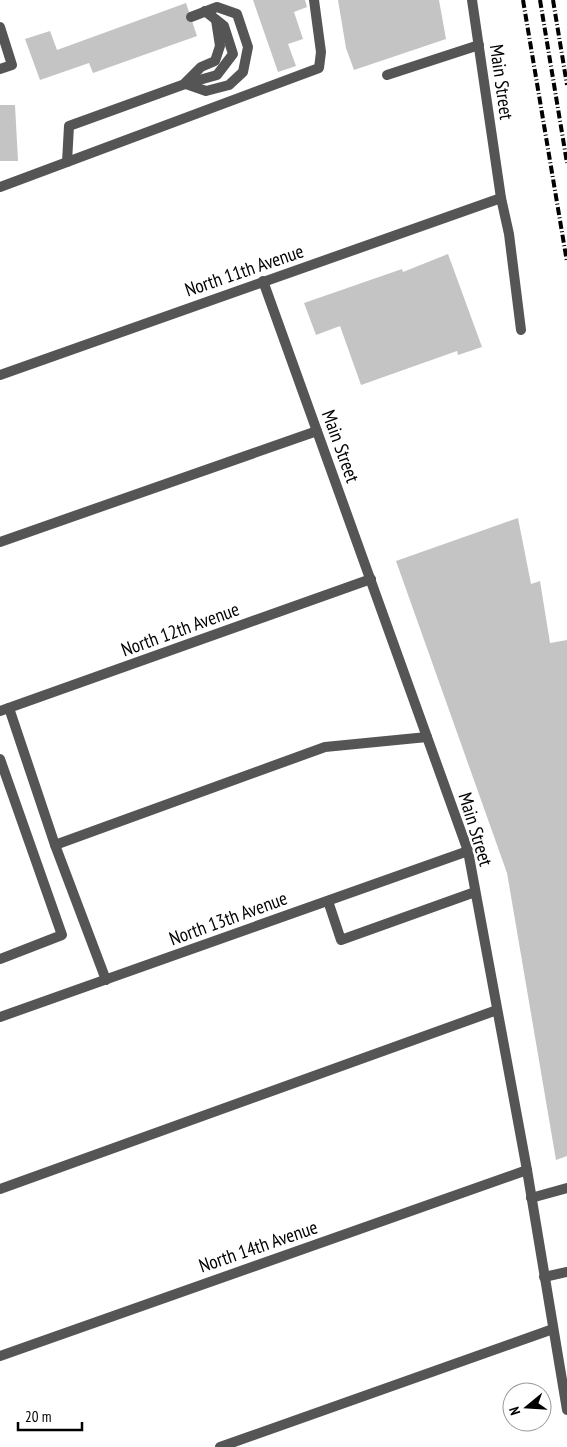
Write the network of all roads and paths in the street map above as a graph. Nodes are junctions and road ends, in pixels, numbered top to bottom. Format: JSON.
{"nodes":[{"id":1,"x":314,"y":0,"type":"edge"},
{"id":2,"x":472,"y":0,"type":"edge"},
{"id":3,"x":206,"y":12,"type":"junction"},
{"id":4,"x":191,"y":17,"type":"dead end"},
{"id":5,"x":216,"y":20,"type":"junction"},
{"id":6,"x":0,"y":27,"type":"edge"},
{"id":7,"x":478,"y":45,"type":"junction"},
{"id":8,"x":0,"y":69,"type":"edge"},
{"id":9,"x":386,"y":75,"type":"dead end"},
{"id":10,"x":185,"y":84,"type":"junction"},
{"id":11,"x":67,"y":162,"type":"junction"},
{"id":12,"x":0,"y":187,"type":"edge"},
{"id":13,"x":501,"y":198,"type":"junction"},
{"id":14,"x":263,"y":282,"type":"junction"},
{"id":15,"x":521,"y":330,"type":"dead end"},
{"id":16,"x":0,"y":375,"type":"edge"},
{"id":17,"x":317,"y":431,"type":"junction"},
{"id":18,"x":0,"y":542,"type":"edge"},
{"id":19,"x":371,"y":579,"type":"junction"},
{"id":20,"x":5,"y":710,"type":"edge"},
{"id":21,"x":427,"y":737,"type":"junction"},
{"id":22,"x":0,"y":759,"type":"edge"},
{"id":23,"x":3,"y":777,"type":"edge"},
{"id":24,"x":56,"y":845,"type":"junction"},
{"id":25,"x":468,"y":851,"type":"junction"},
{"id":26,"x":475,"y":892,"type":"junction"},
{"id":27,"x":328,"y":901,"type":"junction"},
{"id":28,"x":0,"y":959,"type":"edge"},
{"id":29,"x":106,"y":980,"type":"junction"},
{"id":30,"x":497,"y":1010,"type":"junction"},
{"id":31,"x":0,"y":1017,"type":"edge"},
{"id":32,"x":527,"y":1170,"type":"junction"},
{"id":33,"x":567,"y":1188,"type":"edge"},
{"id":34,"x":0,"y":1190,"type":"edge"},
{"id":35,"x":531,"y":1198,"type":"junction"},
{"id":36,"x":567,"y":1272,"type":"edge"},
{"id":37,"x":544,"y":1277,"type":"junction"},
{"id":38,"x":553,"y":1330,"type":"junction"},
{"id":39,"x":0,"y":1356,"type":"edge"},
{"id":40,"x":567,"y":1410,"type":"edge"},
{"id":41,"x":220,"y":1447,"type":"edge"}],
"edges":[{"from":1,"to":11,"type":"street"},
{"from":2,"to":7,"type":"street","name":"Main Street"},
{"from":3,"to":4,"type":"street"},
{"from":3,"to":5,"type":"street"},
{"from":3,"to":10,"type":"street"},
{"from":5,"to":10,"type":"street"},
{"from":5,"to":10,"type":"street"},
{"from":6,"to":8,"type":"street"},
{"from":7,"to":9,"type":"street"},
{"from":7,"to":13,"type":"street","name":"Main Street"},
{"from":10,"to":11,"type":"street"},
{"from":11,"to":12,"type":"street"},
{"from":13,"to":14,"type":"street","name":"North 11th Avenue"},
{"from":13,"to":15,"type":"street","name":"Main Street"},
{"from":14,"to":16,"type":"street","name":"North 11th Avenue"},
{"from":14,"to":17,"type":"street","name":"Main Street"},
{"from":17,"to":18,"type":"street"},
{"from":17,"to":19,"type":"street","name":"Main Street"},
{"from":19,"to":20,"type":"street","name":"North 12th Avenue"},
{"from":19,"to":21,"type":"street","name":"Main Street"},
{"from":20,"to":24,"type":"street"},
{"from":21,"to":24,"type":"street"},
{"from":21,"to":25,"type":"street","name":"Main Street"},
{"from":22,"to":23,"type":"street"},
{"from":23,"to":28,"type":"street"},
{"from":24,"to":29,"type":"street"},
{"from":25,"to":26,"type":"street","name":"Main Street"},
{"from":25,"to":27,"type":"street","name":"North 13th Avenue"},
{"from":26,"to":27,"type":"street"},
{"from":26,"to":30,"type":"street","name":"Main Street"},
{"from":27,"to":29,"type":"street","name":"North 13th Avenue"},
{"from":29,"to":31,"type":"street","name":"North 13th Avenue"},
{"from":30,"to":32,"type":"street","name":"Main Street"},
{"from":30,"to":34,"type":"street"},
{"from":32,"to":35,"type":"street","name":"Main Street"},
{"from":32,"to":39,"type":"street","name":"North 14th Avenue"},
{"from":33,"to":35,"type":"street"},
{"from":35,"to":37,"type":"street","name":"Main Street"},
{"from":36,"to":37,"type":"street"},
{"from":37,"to":38,"type":"street","name":"Main Street"},
{"from":38,"to":40,"type":"street","name":"Main Street"},
{"from":38,"to":41,"type":"street"}]}
